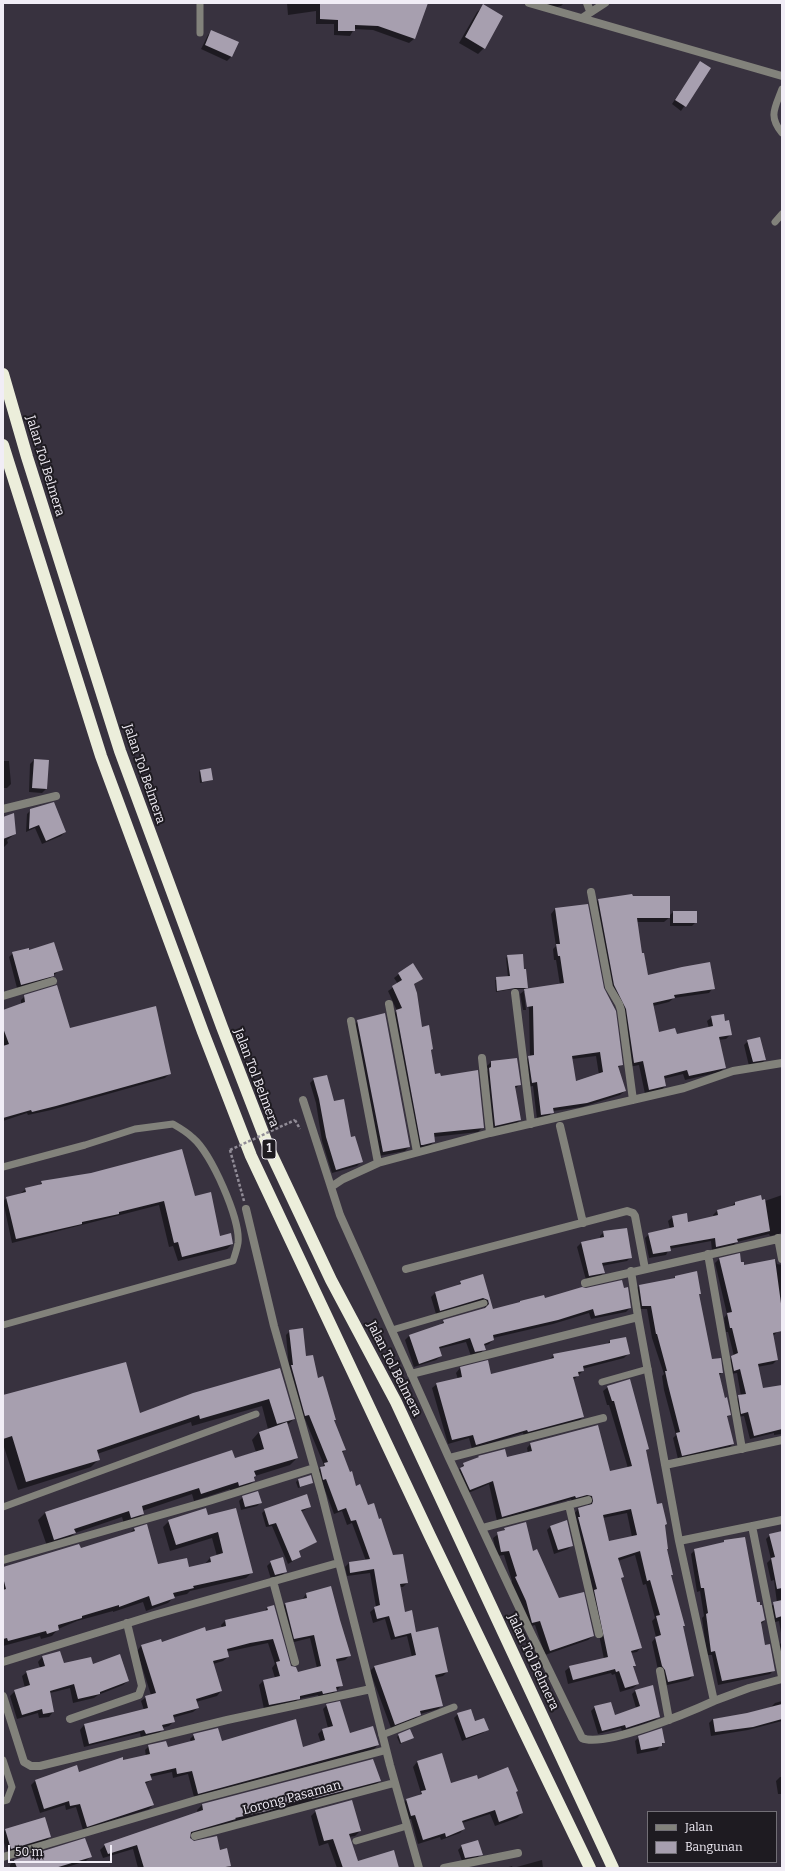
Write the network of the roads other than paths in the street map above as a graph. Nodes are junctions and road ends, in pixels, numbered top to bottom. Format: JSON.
{"nodes":[{"id":1,"x":200,"y":3,"type":"edge"},
{"id":2,"x":529,"y":3,"type":"edge"},
{"id":3,"x":605,"y":3,"type":"edge"},
{"id":4,"x":588,"y":7,"type":"edge"},
{"id":5,"x":582,"y":18,"type":"junction"},
{"id":6,"x":200,"y":33,"type":"dead end"},
{"id":7,"x":782,"y":76,"type":"edge"},
{"id":8,"x":782,"y":89,"type":"edge"},
{"id":9,"x":782,"y":133,"type":"edge"},
{"id":10,"x":782,"y":214,"type":"edge"},
{"id":11,"x":775,"y":222,"type":"dead end"},
{"id":12,"x":3,"y":374,"type":"edge"},
{"id":13,"x":3,"y":445,"type":"edge"},
{"id":14,"x":56,"y":796,"type":"dead end"},
{"id":15,"x":3,"y":808,"type":"edge"},
{"id":16,"x":591,"y":892,"type":"dead end"},
{"id":17,"x":53,"y":981,"type":"dead end"},
{"id":18,"x":515,"y":993,"type":"dead end"},
{"id":19,"x":3,"y":996,"type":"edge"},
{"id":20,"x":389,"y":1004,"type":"dead end"},
{"id":21,"x":351,"y":1021,"type":"dead end"},
{"id":22,"x":482,"y":1058,"type":"dead end"},
{"id":23,"x":782,"y":1063,"type":"edge"},
{"id":24,"x":304,"y":1100,"type":"dead end"},
{"id":25,"x":633,"y":1100,"type":"junction"},
{"id":26,"x":531,"y":1124,"type":"junction"},
{"id":27,"x":560,"y":1126,"type":"dead end"},
{"id":28,"x":490,"y":1133,"type":"junction"},
{"id":29,"x":417,"y":1152,"type":"junction"},
{"id":30,"x":378,"y":1163,"type":"junction"},
{"id":31,"x":3,"y":1167,"type":"edge"},
{"id":32,"x":331,"y":1187,"type":"junction"},
{"id":33,"x":246,"y":1209,"type":"road end"},
{"id":34,"x":583,"y":1223,"type":"junction"},
{"id":35,"x":780,"y":1238,"type":"edge"},
{"id":36,"x":708,"y":1254,"type":"junction"},
{"id":37,"x":782,"y":1259,"type":"edge"},
{"id":38,"x":406,"y":1269,"type":"dead end"},
{"id":39,"x":645,"y":1269,"type":"junction"},
{"id":40,"x":632,"y":1272,"type":"junction"},
{"id":41,"x":585,"y":1283,"type":"dead end"},
{"id":42,"x":484,"y":1303,"type":"dead end"},
{"id":43,"x":638,"y":1317,"type":"junction"},
{"id":44,"x":3,"y":1325,"type":"edge"},
{"id":45,"x":392,"y":1330,"type":"junction"},
{"id":46,"x":648,"y":1369,"type":"junction"},
{"id":47,"x":411,"y":1374,"type":"junction"},
{"id":48,"x":602,"y":1382,"type":"dead end"},
{"id":49,"x":256,"y":1414,"type":"dead end"},
{"id":50,"x":603,"y":1418,"type":"dead end"},
{"id":51,"x":782,"y":1440,"type":"edge"},
{"id":52,"x":742,"y":1449,"type":"junction"},
{"id":53,"x":449,"y":1458,"type":"junction"},
{"id":54,"x":665,"y":1465,"type":"junction"},
{"id":55,"x":314,"y":1468,"type":"junction"},
{"id":56,"x":588,"y":1500,"type":"dead end"},
{"id":57,"x":569,"y":1505,"type":"junction"},
{"id":58,"x":3,"y":1507,"type":"edge"},
{"id":59,"x":782,"y":1520,"type":"edge"},
{"id":60,"x":752,"y":1526,"type":"junction"},
{"id":61,"x":482,"y":1528,"type":"junction"},
{"id":62,"x":679,"y":1541,"type":"junction"},
{"id":63,"x":3,"y":1560,"type":"edge"},
{"id":64,"x":338,"y":1563,"type":"junction"},
{"id":65,"x":273,"y":1581,"type":"junction"},
{"id":66,"x":127,"y":1623,"type":"junction"},
{"id":67,"x":599,"y":1634,"type":"dead end"},
{"id":68,"x":3,"y":1662,"type":"edge"},
{"id":69,"x":295,"y":1662,"type":"dead end"},
{"id":70,"x":660,"y":1671,"type":"dead end"},
{"id":71,"x":782,"y":1678,"type":"edge"},
{"id":72,"x":371,"y":1689,"type":"junction"},
{"id":73,"x":3,"y":1696,"type":"edge"},
{"id":74,"x":714,"y":1701,"type":"junction"},
{"id":75,"x":454,"y":1706,"type":"dead end"},
{"id":76,"x":70,"y":1719,"type":"dead end"},
{"id":77,"x":669,"y":1720,"type":"junction"},
{"id":78,"x":382,"y":1735,"type":"junction"},
{"id":79,"x":386,"y":1750,"type":"junction"},
{"id":80,"x":3,"y":1760,"type":"edge"},
{"id":81,"x":394,"y":1783,"type":"junction"},
{"id":82,"x":3,"y":1801,"type":"edge"},
{"id":83,"x":407,"y":1826,"type":"junction"},
{"id":84,"x":195,"y":1836,"type":"dead end"},
{"id":85,"x":356,"y":1841,"type":"dead end"},
{"id":86,"x":518,"y":1853,"type":"dead end"},
{"id":87,"x":3,"y":1857,"type":"edge"},
{"id":88,"x":419,"y":1868,"type":"edge"},
{"id":89,"x":444,"y":1868,"type":"edge"},
{"id":90,"x":590,"y":1868,"type":"edge"},
{"id":91,"x":613,"y":1868,"type":"edge"}],
"edges":[{"from":1,"to":6,"type":"lane"},
{"from":2,"to":5,"type":"street"},
{"from":3,"to":4,"type":"street"},
{"from":4,"to":5,"type":"street"},
{"from":5,"to":7,"type":"street"},
{"from":8,"to":9,"type":"lane"},
{"from":10,"to":11,"type":"lane"},
{"from":12,"to":91,"type":"highway","name":"Jalan Tol Belmera","number":"1"},
{"from":13,"to":90,"type":"highway","number":"1"},
{"from":14,"to":15,"type":"street"},
{"from":16,"to":25,"type":"street"},
{"from":17,"to":19,"type":"street"},
{"from":18,"to":26,"type":"street"},
{"from":20,"to":29,"type":"street"},
{"from":21,"to":30,"type":"street"},
{"from":22,"to":28,"type":"street"},
{"from":23,"to":25,"type":"street"},
{"from":24,"to":32,"type":"street"},
{"from":25,"to":26,"type":"street"},
{"from":26,"to":28,"type":"street"},
{"from":27,"to":34,"type":"street"},
{"from":28,"to":29,"type":"street"},
{"from":29,"to":30,"type":"street"},
{"from":30,"to":32,"type":"street"},
{"from":31,"to":44,"type":"lane"},
{"from":32,"to":45,"type":"street"},
{"from":33,"to":55,"type":"street"},
{"from":34,"to":38,"type":"street"},
{"from":34,"to":39,"type":"street"},
{"from":35,"to":36,"type":"street"},
{"from":35,"to":37,"type":"street"},
{"from":36,"to":39,"type":"street"},
{"from":36,"to":52,"type":"street"},
{"from":39,"to":40,"type":"street"},
{"from":40,"to":41,"type":"street"},
{"from":40,"to":43,"type":"street"},
{"from":42,"to":45,"type":"lane"},
{"from":43,"to":46,"type":"street"},
{"from":43,"to":47,"type":"street"},
{"from":45,"to":47,"type":"street"},
{"from":46,"to":48,"type":"lane"},
{"from":46,"to":54,"type":"street"},
{"from":47,"to":53,"type":"street"},
{"from":49,"to":58,"type":"lane"},
{"from":50,"to":53,"type":"street"},
{"from":51,"to":52,"type":"street"},
{"from":52,"to":54,"type":"street"},
{"from":53,"to":61,"type":"street"},
{"from":54,"to":62,"type":"street"},
{"from":55,"to":63,"type":"street"},
{"from":55,"to":64,"type":"street"},
{"from":56,"to":57,"type":"street"},
{"from":57,"to":61,"type":"street"},
{"from":57,"to":67,"type":"street"},
{"from":59,"to":60,"type":"street"},
{"from":60,"to":62,"type":"street"},
{"from":60,"to":71,"type":"street"},
{"from":61,"to":77,"type":"street"},
{"from":62,"to":74,"type":"street"},
{"from":64,"to":65,"type":"street"},
{"from":64,"to":72,"type":"street"},
{"from":65,"to":66,"type":"street"},
{"from":65,"to":69,"type":"street"},
{"from":66,"to":68,"type":"street"},
{"from":66,"to":76,"type":"street"},
{"from":70,"to":77,"type":"street"},
{"from":71,"to":74,"type":"street"},
{"from":72,"to":73,"type":"street"},
{"from":72,"to":78,"type":"street"},
{"from":74,"to":77,"type":"street"},
{"from":75,"to":78,"type":"lane"},
{"from":78,"to":79,"type":"street"},
{"from":79,"to":81,"type":"street"},
{"from":79,"to":87,"type":"street"},
{"from":80,"to":82,"type":"lane"},
{"from":81,"to":83,"type":"street"},
{"from":81,"to":84,"type":"street","name":"Lorong Pasaman"},
{"from":83,"to":85,"type":"lane"},
{"from":83,"to":88,"type":"street"},
{"from":86,"to":89,"type":"street"}]}
